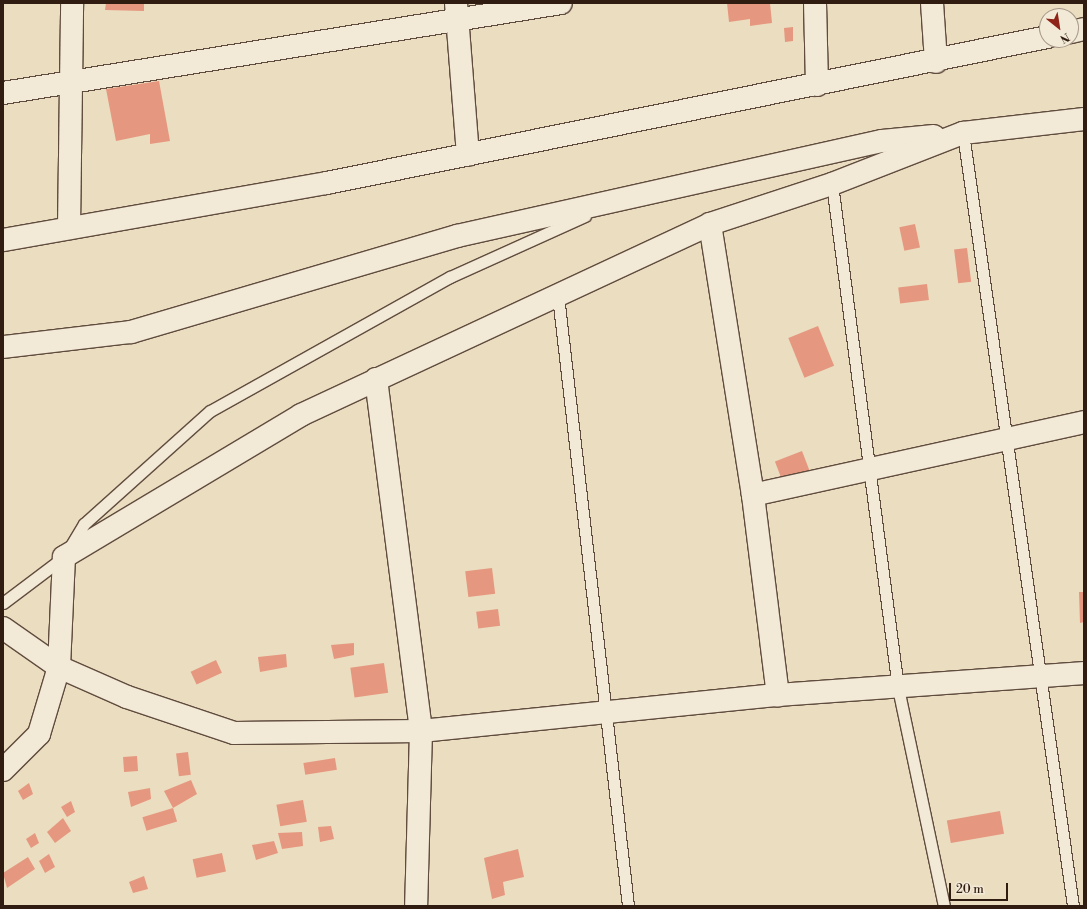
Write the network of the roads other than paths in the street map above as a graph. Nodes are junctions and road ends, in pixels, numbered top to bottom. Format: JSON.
{"nodes":[{"id":1,"x":72,"y":3,"type":"edge"},
{"id":2,"x":561,"y":3,"type":"edge"},
{"id":3,"x":815,"y":3,"type":"edge"},
{"id":4,"x":932,"y":3,"type":"edge"},
{"id":5,"x":456,"y":10,"type":"edge"},
{"id":6,"x":1039,"y":39,"type":"edge"},
{"id":7,"x":936,"y":62,"type":"junction"},
{"id":8,"x":70,"y":82,"type":"junction"},
{"id":9,"x":817,"y":85,"type":"junction"},
{"id":10,"x":3,"y":92,"type":"edge"},
{"id":11,"x":1084,"y":120,"type":"edge"},
{"id":12,"x":963,"y":133,"type":"junction"},
{"id":13,"x":468,"y":155,"type":"junction"},
{"id":14,"x":832,"y":184,"type":"junction"},
{"id":15,"x":627,"y":198,"type":"junction"},
{"id":16,"x":710,"y":224,"type":"junction"},
{"id":17,"x":69,"y":228,"type":"junction"},
{"id":18,"x":3,"y":240,"type":"edge"},
{"id":19,"x":558,"y":296,"type":"junction"},
{"id":20,"x":3,"y":348,"type":"edge"},
{"id":21,"x":376,"y":379,"type":"junction"},
{"id":22,"x":1084,"y":422,"type":"edge"},
{"id":23,"x":1005,"y":438,"type":"junction"},
{"id":24,"x":869,"y":470,"type":"junction"},
{"id":25,"x":753,"y":495,"type":"junction"},
{"id":26,"x":64,"y":557,"type":"junction"},
{"id":27,"x":3,"y":603,"type":"edge"},
{"id":28,"x":3,"y":628,"type":"edge"},
{"id":29,"x":59,"y":667,"type":"junction"},
{"id":30,"x":1084,"y":673,"type":"edge"},
{"id":31,"x":1040,"y":676,"type":"junction"},
{"id":32,"x":898,"y":688,"type":"junction"},
{"id":33,"x":778,"y":695,"type":"junction"},
{"id":34,"x":606,"y":713,"type":"junction"},
{"id":35,"x":421,"y":731,"type":"junction"},
{"id":36,"x":3,"y":770,"type":"edge"},
{"id":37,"x":416,"y":906,"type":"edge"},
{"id":38,"x":628,"y":906,"type":"edge"},
{"id":39,"x":944,"y":906,"type":"edge"},
{"id":40,"x":1073,"y":906,"type":"edge"}],
"edges":[{"from":1,"to":8,"type":"street"},
{"from":2,"to":5,"type":"street"},
{"from":3,"to":9,"type":"street"},
{"from":4,"to":7,"type":"street"},
{"from":5,"to":8,"type":"street"},
{"from":5,"to":13,"type":"street"},
{"from":6,"to":7,"type":"street"},
{"from":7,"to":9,"type":"street"},
{"from":8,"to":10,"type":"street"},
{"from":8,"to":17,"type":"street"},
{"from":9,"to":13,"type":"street"},
{"from":11,"to":12,"type":"street"},
{"from":12,"to":14,"type":"street"},
{"from":12,"to":15,"type":"street"},
{"from":12,"to":23,"type":"lane"},
{"from":13,"to":17,"type":"street"},
{"from":14,"to":16,"type":"street"},
{"from":14,"to":24,"type":"lane"},
{"from":15,"to":20,"type":"street"},
{"from":15,"to":26,"type":"lane"},
{"from":16,"to":19,"type":"street"},
{"from":16,"to":25,"type":"street"},
{"from":17,"to":18,"type":"street"},
{"from":19,"to":21,"type":"street"},
{"from":19,"to":34,"type":"lane"},
{"from":21,"to":26,"type":"street"},
{"from":21,"to":35,"type":"street"},
{"from":22,"to":23,"type":"street"},
{"from":23,"to":24,"type":"street"},
{"from":23,"to":31,"type":"lane"},
{"from":24,"to":25,"type":"street"},
{"from":24,"to":32,"type":"lane"},
{"from":25,"to":33,"type":"street"},
{"from":26,"to":27,"type":"lane"},
{"from":26,"to":29,"type":"street"},
{"from":28,"to":29,"type":"street"},
{"from":29,"to":35,"type":"street"},
{"from":29,"to":36,"type":"street"},
{"from":30,"to":31,"type":"street"},
{"from":31,"to":32,"type":"street"},
{"from":31,"to":40,"type":"lane"},
{"from":32,"to":33,"type":"street"},
{"from":32,"to":39,"type":"lane"},
{"from":33,"to":34,"type":"street"},
{"from":34,"to":35,"type":"street"},
{"from":34,"to":38,"type":"lane"},
{"from":35,"to":37,"type":"street"}]}
